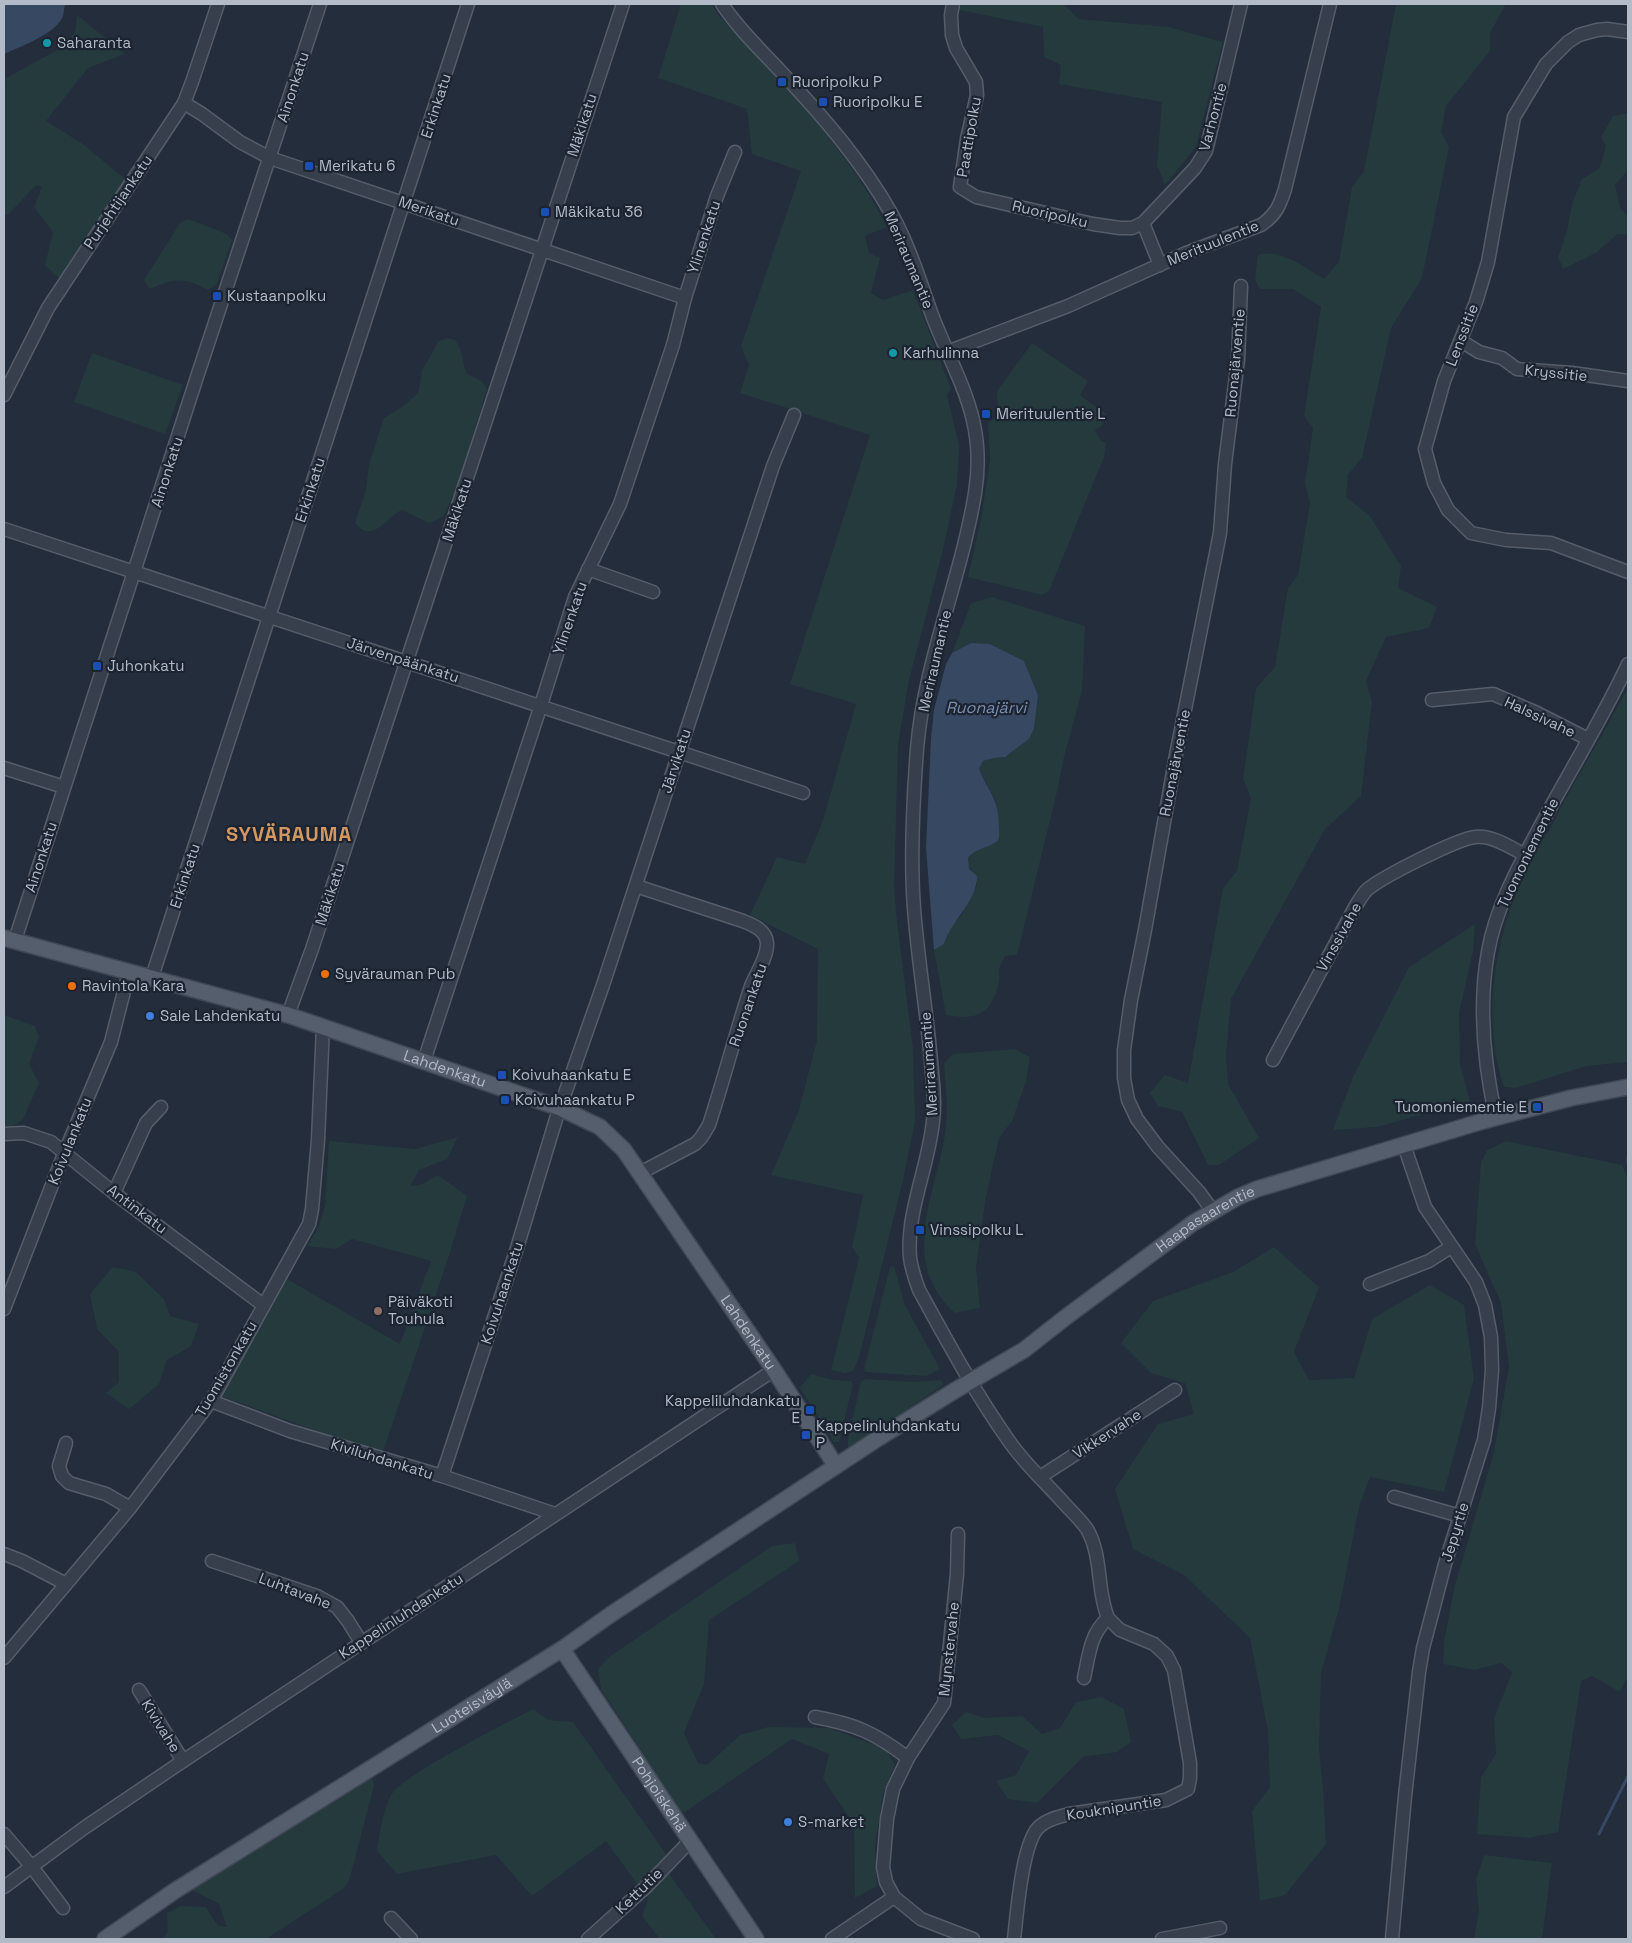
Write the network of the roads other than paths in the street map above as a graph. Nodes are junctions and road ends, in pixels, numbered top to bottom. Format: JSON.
{"nodes":[{"id":1,"x":218,"y":4,"type":"edge"},
{"id":2,"x":320,"y":4,"type":"edge"},
{"id":3,"x":468,"y":4,"type":"edge"},
{"id":4,"x":623,"y":4,"type":"edge"},
{"id":5,"x":722,"y":4,"type":"edge"},
{"id":6,"x":953,"y":4,"type":"edge"},
{"id":7,"x":1241,"y":4,"type":"edge"},
{"id":8,"x":1330,"y":4,"type":"edge"},
{"id":9,"x":1628,"y":32,"type":"edge"},
{"id":10,"x":184,"y":103,"type":"junction"},
{"id":11,"x":735,"y":152,"type":"dead end"},
{"id":12,"x":270,"y":158,"type":"junction"},
{"id":13,"x":960,"y":187,"type":"joint"},
{"id":14,"x":405,"y":202,"type":"junction"},
{"id":15,"x":1143,"y":224,"type":"junction"},
{"id":16,"x":541,"y":250,"type":"junction"},
{"id":17,"x":1160,"y":265,"type":"junction"},
{"id":18,"x":1241,"y":286,"type":"dead end"},
{"id":19,"x":685,"y":298,"type":"junction"},
{"id":20,"x":1461,"y":341,"type":"junction"},
{"id":21,"x":948,"y":352,"type":"junction"},
{"id":22,"x":1628,"y":381,"type":"edge"},
{"id":23,"x":4,"y":395,"type":"edge"},
{"id":24,"x":794,"y":415,"type":"dead end"},
{"id":25,"x":4,"y":529,"type":"edge"},
{"id":26,"x":588,"y":569,"type":"junction"},
{"id":27,"x":1628,"y":572,"type":"edge"},
{"id":28,"x":134,"y":573,"type":"junction"},
{"id":29,"x":653,"y":592,"type":"dead end"},
{"id":30,"x":268,"y":616,"type":"junction"},
{"id":31,"x":405,"y":661,"type":"junction"},
{"id":32,"x":1628,"y":664,"type":"edge"},
{"id":33,"x":1432,"y":700,"type":"dead end"},
{"id":34,"x":541,"y":705,"type":"junction"},
{"id":35,"x":1588,"y":740,"type":"junction"},
{"id":36,"x":679,"y":751,"type":"junction"},
{"id":37,"x":4,"y":768,"type":"edge"},
{"id":38,"x":64,"y":787,"type":"junction"},
{"id":39,"x":803,"y":793,"type":"dead end"},
{"id":40,"x":1525,"y":855,"type":"junction"},
{"id":41,"x":636,"y":886,"type":"junction"},
{"id":42,"x":9,"y":939,"type":"edge"},
{"id":43,"x":129,"y":972,"type":"junction"},
{"id":44,"x":152,"y":978,"type":"junction"},
{"id":45,"x":288,"y":1015,"type":"junction"},
{"id":46,"x":323,"y":1026,"type":"junction"},
{"id":47,"x":424,"y":1060,"type":"junction"},
{"id":48,"x":1272,"y":1060,"type":"dead end"},
{"id":49,"x":1628,"y":1087,"type":"edge"},
{"id":50,"x":161,"y":1106,"type":"dead end"},
{"id":51,"x":560,"y":1108,"type":"junction"},
{"id":52,"x":1496,"y":1118,"type":"junction"},
{"id":53,"x":4,"y":1134,"type":"edge"},
{"id":54,"x":1404,"y":1146,"type":"junction"},
{"id":55,"x":64,"y":1154,"type":"junction"},
{"id":56,"x":640,"y":1173,"type":"junction"},
{"id":57,"x":114,"y":1192,"type":"junction"},
{"id":58,"x":1212,"y":1210,"type":"junction"},
{"id":59,"x":1451,"y":1247,"type":"junction"},
{"id":60,"x":1370,"y":1284,"type":"dead end"},
{"id":61,"x":263,"y":1305,"type":"junction"},
{"id":62,"x":4,"y":1309,"type":"edge"},
{"id":63,"x":774,"y":1370,"type":"junction"},
{"id":64,"x":970,"y":1381,"type":"junction"},
{"id":65,"x":1175,"y":1390,"type":"dead end"},
{"id":66,"x":211,"y":1401,"type":"junction"},
{"id":67,"x":66,"y":1443,"type":"dead end"},
{"id":68,"x":836,"y":1466,"type":"junction"},
{"id":69,"x":442,"y":1476,"type":"junction"},
{"id":70,"x":1040,"y":1477,"type":"junction"},
{"id":71,"x":1394,"y":1497,"type":"dead end"},
{"id":72,"x":130,"y":1508,"type":"junction"},
{"id":73,"x":555,"y":1514,"type":"junction"},
{"id":74,"x":1460,"y":1516,"type":"junction"},
{"id":75,"x":958,"y":1534,"type":"dead end"},
{"id":76,"x":4,"y":1554,"type":"edge"},
{"id":77,"x":212,"y":1561,"type":"dead end"},
{"id":78,"x":66,"y":1584,"type":"junction"},
{"id":79,"x":1108,"y":1618,"type":"junction"},
{"id":80,"x":361,"y":1642,"type":"junction"},
{"id":81,"x":562,"y":1649,"type":"junction"},
{"id":82,"x":4,"y":1658,"type":"edge"},
{"id":83,"x":1084,"y":1678,"type":"dead end"},
{"id":84,"x":139,"y":1690,"type":"dead end"},
{"id":85,"x":815,"y":1717,"type":"dead end"},
{"id":86,"x":908,"y":1758,"type":"junction"},
{"id":87,"x":183,"y":1761,"type":"junction"},
{"id":88,"x":4,"y":1834,"type":"edge"},
{"id":89,"x":690,"y":1842,"type":"junction"},
{"id":90,"x":32,"y":1867,"type":"junction"},
{"id":91,"x":4,"y":1887,"type":"edge"},
{"id":92,"x":894,"y":1897,"type":"junction"},
{"id":93,"x":63,"y":1908,"type":"dead end"},
{"id":94,"x":391,"y":1918,"type":"dead end"},
{"id":95,"x":1220,"y":1928,"type":"dead end"},
{"id":96,"x":105,"y":1939,"type":"edge"},
{"id":97,"x":411,"y":1939,"type":"edge"},
{"id":98,"x":588,"y":1939,"type":"edge"},
{"id":99,"x":756,"y":1939,"type":"edge"},
{"id":100,"x":832,"y":1939,"type":"edge"},
{"id":101,"x":973,"y":1939,"type":"edge"},
{"id":102,"x":1014,"y":1939,"type":"edge"},
{"id":103,"x":1162,"y":1939,"type":"edge"},
{"id":104,"x":1392,"y":1939,"type":"edge"}],
"edges":[{"from":1,"to":10,"type":"street","name":"Purjehtijankatu"},
{"from":2,"to":12,"type":"street","name":"Ainonkatu"},
{"from":3,"to":14,"type":"street","name":"Erkinkatu"},
{"from":4,"to":16,"type":"street","name":"Mäkikatu"},
{"from":5,"to":21,"type":"street","name":"Meriraumantie"},
{"from":6,"to":13,"type":"street","name":"Paattipolku"},
{"from":7,"to":15,"type":"street","name":"Varhontie"},
{"from":8,"to":17,"type":"street","name":"Merituulentie"},
{"from":9,"to":20,"type":"street","name":"Lenssitie"},
{"from":10,"to":12,"type":"street","name":"Merikatu"},
{"from":10,"to":23,"type":"street","name":"Purjehtijankatu"},
{"from":11,"to":19,"type":"street","name":"Ylinenkatu"},
{"from":12,"to":14,"type":"street","name":"Merikatu"},
{"from":12,"to":28,"type":"street","name":"Ainonkatu"},
{"from":13,"to":15,"type":"street","name":"Ruoripolku"},
{"from":14,"to":16,"type":"street","name":"Merikatu"},
{"from":14,"to":30,"type":"street","name":"Erkinkatu"},
{"from":15,"to":17,"type":"street"},
{"from":16,"to":19,"type":"street","name":"Merikatu"},
{"from":16,"to":31,"type":"street","name":"Mäkikatu"},
{"from":17,"to":21,"type":"street","name":"Merituulentie"},
{"from":18,"to":58,"type":"street","name":"Ruonajärventie"},
{"from":19,"to":26,"type":"street","name":"Ylinenkatu"},
{"from":20,"to":22,"type":"street","name":"Kryssitie"},
{"from":20,"to":27,"type":"street","name":"Lenssitie"},
{"from":21,"to":64,"type":"street","name":"Meriraumantie"},
{"from":24,"to":36,"type":"street","name":"Järvikatu"},
{"from":25,"to":28,"type":"street","name":"Järvenpäänkatu"},
{"from":26,"to":29,"type":"street"},
{"from":26,"to":34,"type":"street","name":"Ylinenkatu"},
{"from":28,"to":30,"type":"street","name":"Järvenpäänkatu"},
{"from":28,"to":38,"type":"street","name":"Ainonkatu"},
{"from":30,"to":31,"type":"street","name":"Järvenpäänkatu"},
{"from":30,"to":44,"type":"street","name":"Erkinkatu"},
{"from":31,"to":34,"type":"street","name":"Järvenpäänkatu"},
{"from":31,"to":45,"type":"street","name":"Mäkikatu"},
{"from":32,"to":35,"type":"street","name":"Tuomoniementie"},
{"from":33,"to":35,"type":"street","name":"Halssivahe"},
{"from":34,"to":36,"type":"street","name":"Järvenpäänkatu"},
{"from":34,"to":47,"type":"street","name":"Ylinenkatu"},
{"from":35,"to":40,"type":"street","name":"Tuomoniementie"},
{"from":36,"to":39,"type":"street","name":"Järvenpäänkatu"},
{"from":36,"to":41,"type":"street","name":"Järvikatu"},
{"from":37,"to":38,"type":"street"},
{"from":38,"to":42,"type":"street","name":"Ainonkatu"},
{"from":40,"to":48,"type":"street","name":"Vinssivahe"},
{"from":40,"to":52,"type":"street","name":"Tuomoniementie"},
{"from":41,"to":51,"type":"street","name":"Järvikatu"},
{"from":41,"to":56,"type":"street","name":"Ruonankatu"},
{"from":42,"to":43,"type":"main road","name":"Lahdenkatu"},
{"from":43,"to":44,"type":"main road","name":"Lahdenkatu"},
{"from":43,"to":55,"type":"street","name":"Koivulankatu"},
{"from":44,"to":45,"type":"main road","name":"Lahdenkatu"},
{"from":45,"to":46,"type":"main road","name":"Lahdenkatu"},
{"from":46,"to":47,"type":"main road","name":"Lahdenkatu"},
{"from":46,"to":61,"type":"street","name":"Tuomistonkatu"},
{"from":47,"to":51,"type":"main road","name":"Lahdenkatu"},
{"from":49,"to":52,"type":"main road","name":"Haapasaarentie"},
{"from":50,"to":57,"type":"street"},
{"from":51,"to":56,"type":"main road","name":"Lahdenkatu"},
{"from":51,"to":69,"type":"street","name":"Koivuhaankatu"},
{"from":52,"to":54,"type":"main road","name":"Haapasaarentie"},
{"from":53,"to":55,"type":"street","name":"Antinkatu"},
{"from":54,"to":58,"type":"main road","name":"Haapasaarentie"},
{"from":54,"to":59,"type":"street","name":"Jepyrtie"},
{"from":55,"to":57,"type":"street","name":"Antinkatu"},
{"from":55,"to":62,"type":"street","name":"Koivulankatu"},
{"from":56,"to":63,"type":"main road","name":"Lahdenkatu"},
{"from":57,"to":61,"type":"street","name":"Antinkatu"},
{"from":58,"to":64,"type":"main road","name":"Haapasaarentie"},
{"from":59,"to":60,"type":"street"},
{"from":59,"to":74,"type":"street","name":"Jepyrtie"},
{"from":61,"to":66,"type":"street","name":"Tuomistonkatu"},
{"from":63,"to":68,"type":"main road","name":"Lahdenkatu"},
{"from":63,"to":73,"type":"street","name":"Kappelinluhdankatu"},
{"from":64,"to":68,"type":"main road","name":"Haapasaarentie"},
{"from":64,"to":70,"type":"street"},
{"from":65,"to":70,"type":"street","name":"Vikkervahe"},
{"from":66,"to":69,"type":"street","name":"Kiviluhdankatu"},
{"from":66,"to":72,"type":"street","name":"Tuomistonkatu"},
{"from":67,"to":72,"type":"street"},
{"from":68,"to":81,"type":"main road","name":"Luoteisväylä"},
{"from":69,"to":73,"type":"street","name":"Kiviluhdankatu"},
{"from":70,"to":79,"type":"street"},
{"from":71,"to":74,"type":"street"},
{"from":72,"to":78,"type":"street","name":"Tuomistonkatu"},
{"from":73,"to":80,"type":"street","name":"Kappelinluhdankatu"},
{"from":74,"to":104,"type":"street","name":"Jepyrtie"},
{"from":75,"to":86,"type":"street","name":"Mynstervahe"},
{"from":76,"to":78,"type":"street"},
{"from":77,"to":80,"type":"street","name":"Luhtavahe"},
{"from":78,"to":82,"type":"street","name":"Tuomistonkatu"},
{"from":79,"to":83,"type":"street"},
{"from":79,"to":102,"type":"street","name":"Kouknipuntie"},
{"from":80,"to":87,"type":"street","name":"Kappelinluhdankatu"},
{"from":81,"to":89,"type":"main road","name":"Pohjoiskehä"},
{"from":81,"to":96,"type":"main road","name":"Luoteisväylä"},
{"from":84,"to":87,"type":"street","name":"Kivivahe"},
{"from":85,"to":86,"type":"street"},
{"from":86,"to":92,"type":"street","name":"Mynstervahe"},
{"from":87,"to":90,"type":"street","name":"Kappelinluhdankatu"},
{"from":88,"to":90,"type":"street"},
{"from":89,"to":98,"type":"street","name":"Kettutie"},
{"from":89,"to":99,"type":"main road","name":"Pohjoiskehä"},
{"from":90,"to":91,"type":"street","name":"Kappelinluhdankatu"},
{"from":90,"to":93,"type":"street"},
{"from":92,"to":100,"type":"street"},
{"from":92,"to":101,"type":"street"},
{"from":94,"to":97,"type":"street"},
{"from":95,"to":103,"type":"street"}]}
